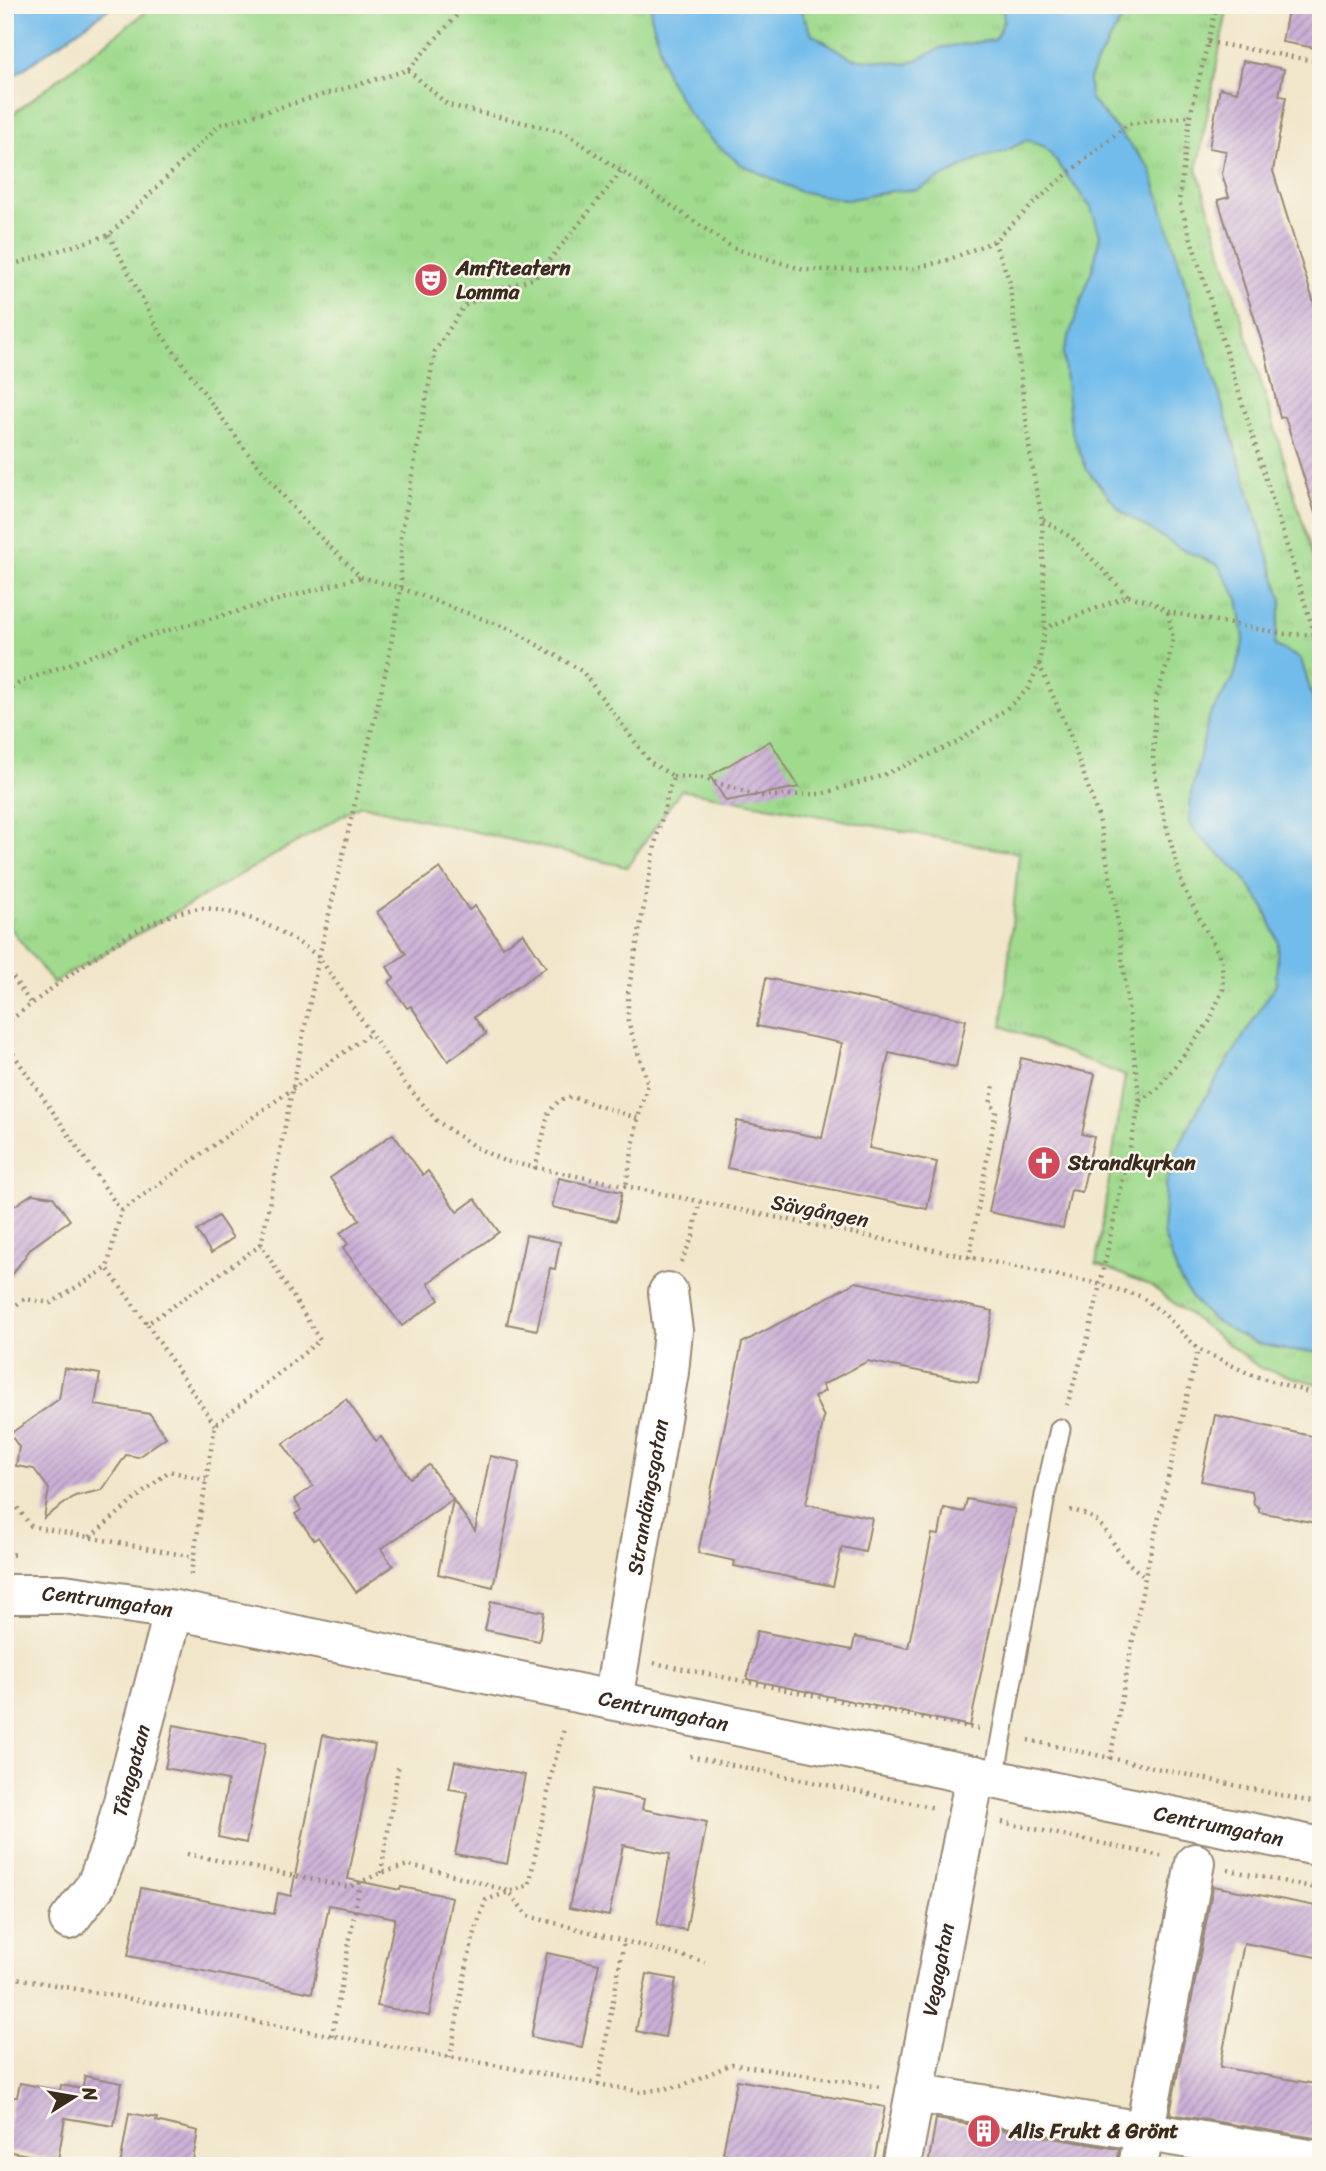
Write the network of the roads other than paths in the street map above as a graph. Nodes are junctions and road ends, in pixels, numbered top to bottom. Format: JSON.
{"nodes":[{"id":1,"x":668,"y":1292,"type":"road end"},
{"id":2,"x":1060,"y":1429,"type":"road end"},
{"id":3,"x":5,"y":1594,"type":"edge"},
{"id":4,"x":182,"y":1596,"type":"junction"},
{"id":5,"x":613,"y":1700,"type":"junction"},
{"id":6,"x":985,"y":1777,"type":"junction"},
{"id":7,"x":1321,"y":1847,"type":"edge"},
{"id":8,"x":1195,"y":1863,"type":"dead end"},
{"id":9,"x":68,"y":1920,"type":"dead end"},
{"id":10,"x":915,"y":2093,"type":"junction"},
{"id":11,"x":1141,"y":2149,"type":"edge"},
{"id":12,"x":1321,"y":2161,"type":"edge"},
{"id":13,"x":901,"y":2166,"type":"edge"}],
"edges":[{"from":1,"to":5,"type":"street","name":"Strandängsgatan"},
{"from":2,"to":6,"type":"lane","name":"Vegagatan"},
{"from":3,"to":4,"type":"street","name":"Centrumgatan"},
{"from":4,"to":5,"type":"street","name":"Centrumgatan"},
{"from":4,"to":9,"type":"street","name":"Tånggatan"},
{"from":5,"to":6,"type":"street","name":"Centrumgatan"},
{"from":6,"to":7,"type":"street","name":"Centrumgatan"},
{"from":6,"to":10,"type":"street","name":"Vegagatan"},
{"from":8,"to":11,"type":"street"},
{"from":10,"to":11,"type":"street"},
{"from":10,"to":13,"type":"street","name":"Vegagatan"},
{"from":11,"to":12,"type":"street"}]}
